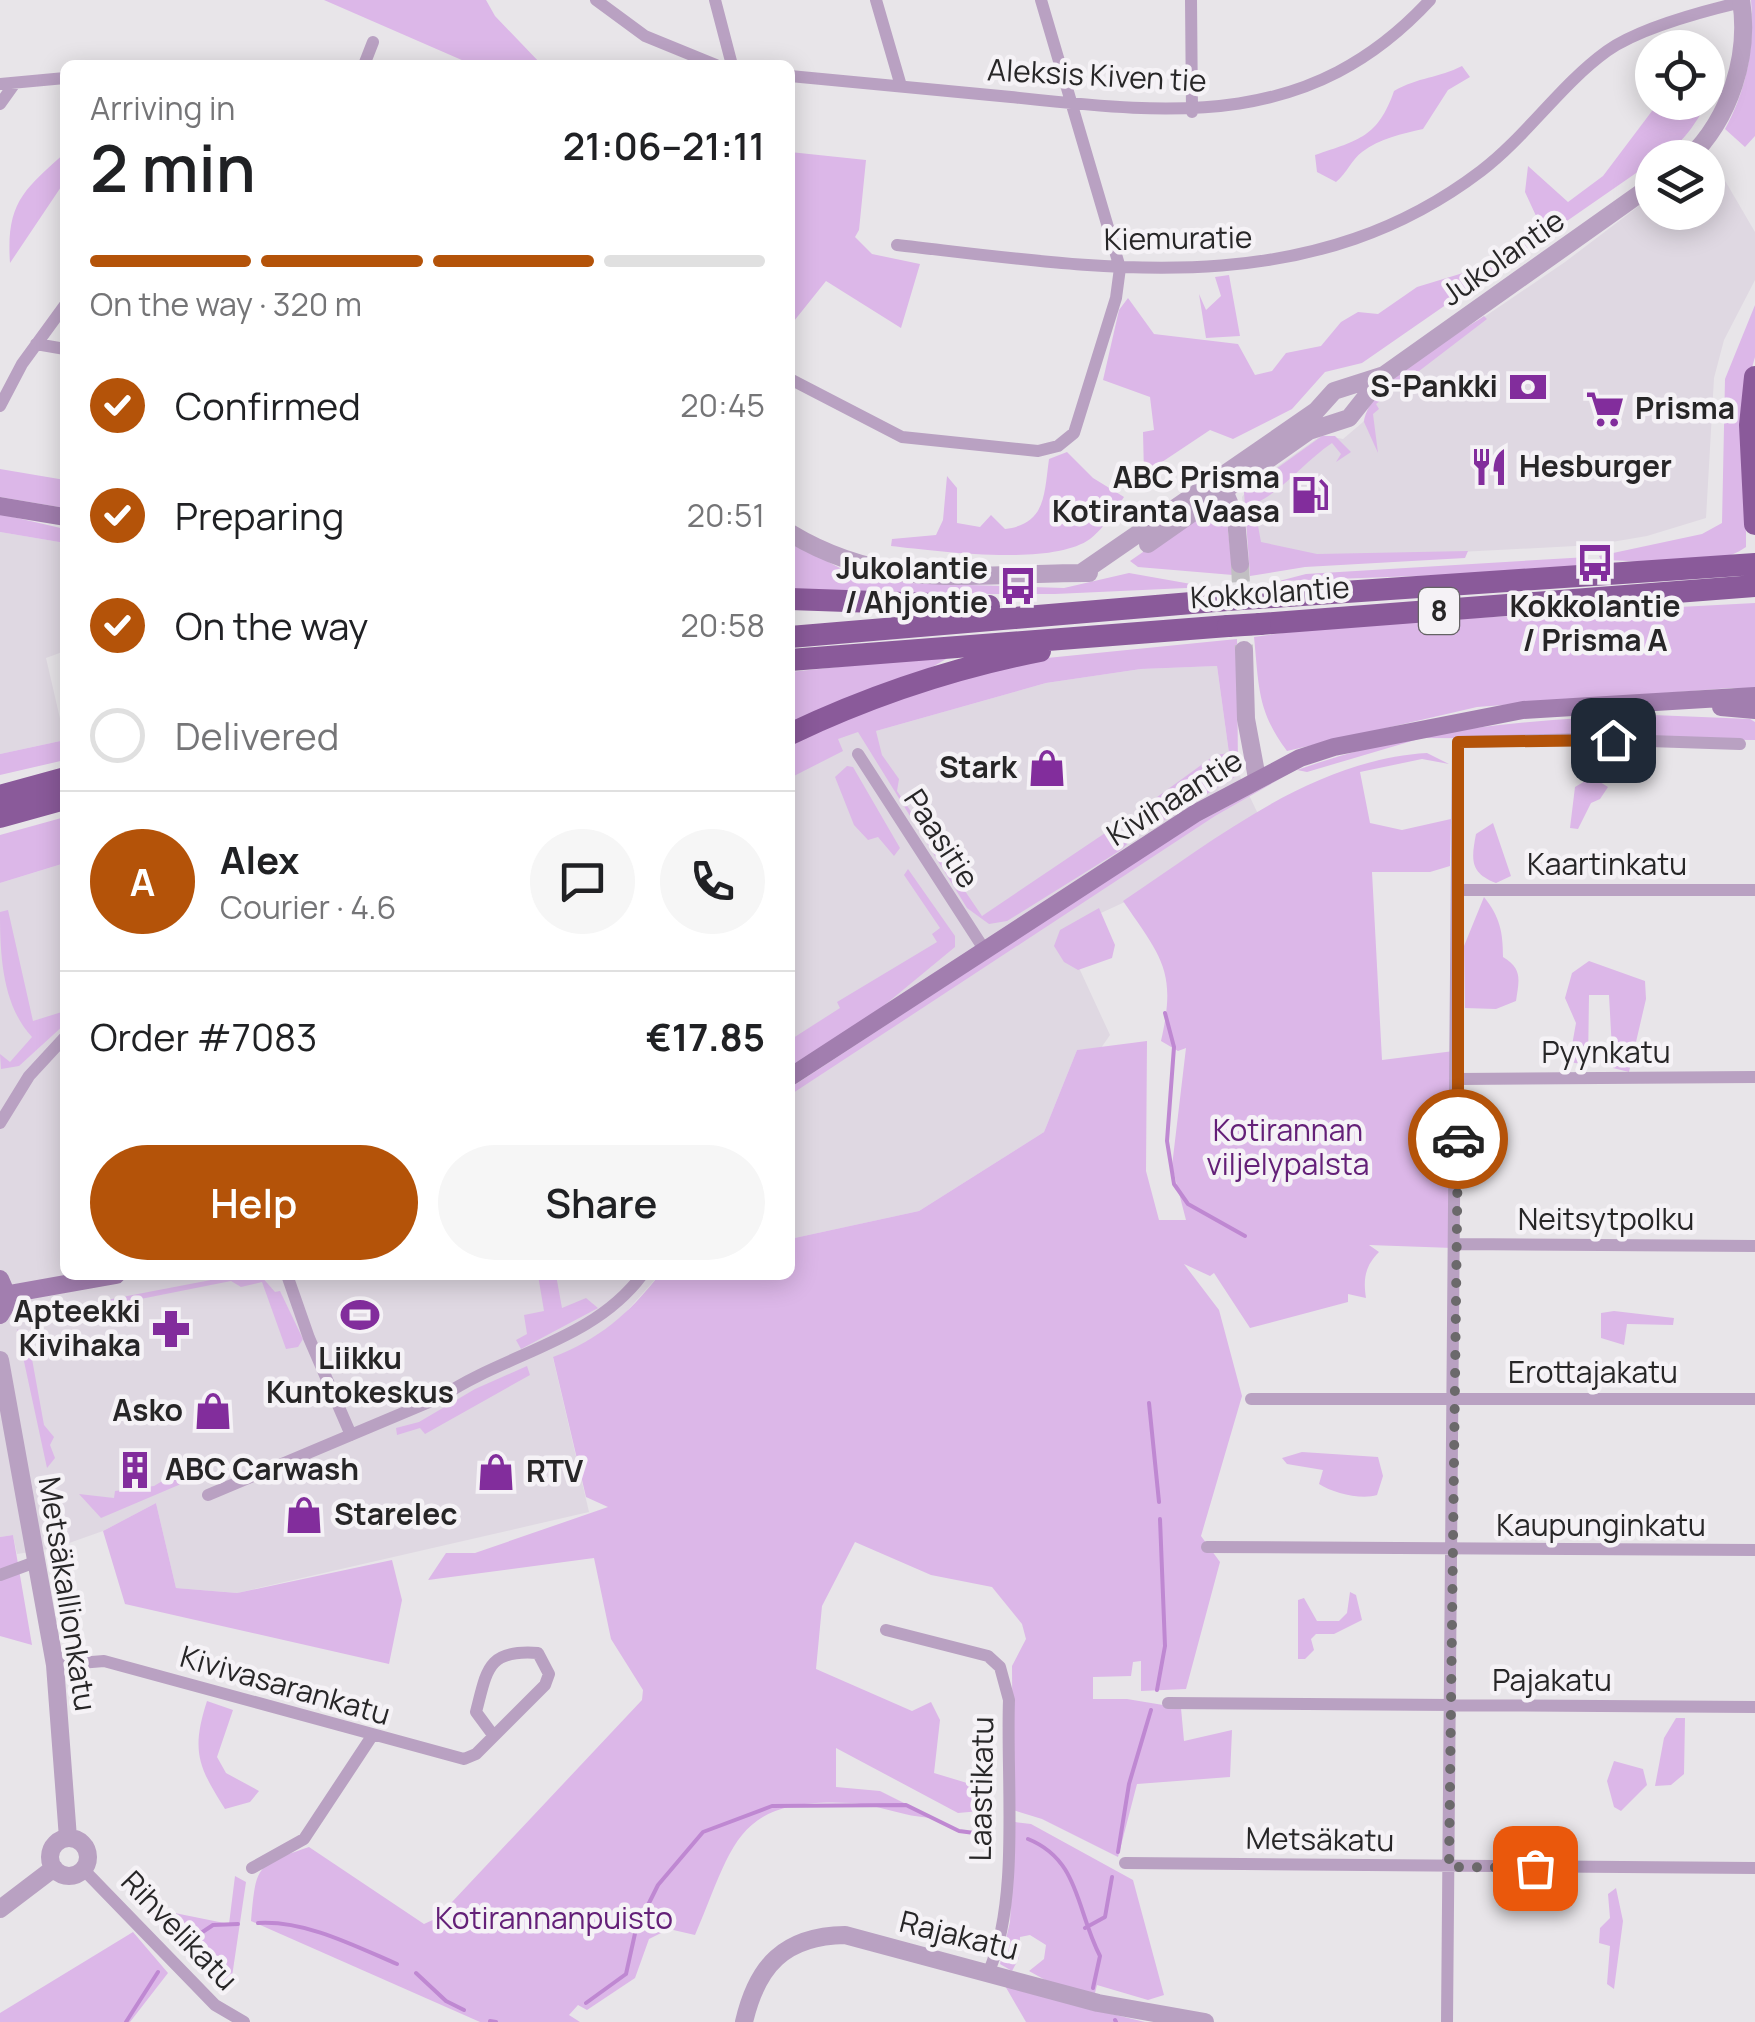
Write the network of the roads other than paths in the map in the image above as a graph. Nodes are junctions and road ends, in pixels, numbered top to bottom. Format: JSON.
{"nodes":[{"id":1,"x":596,"y":0,"type":"edge"},
{"id":2,"x":715,"y":0,"type":"edge"},
{"id":3,"x":876,"y":0,"type":"edge"},
{"id":4,"x":1041,"y":0,"type":"edge"},
{"id":5,"x":1191,"y":0,"type":"edge"},
{"id":6,"x":1430,"y":0,"type":"edge"},
{"id":7,"x":1742,"y":1,"type":"edge"},
{"id":8,"x":372,"y":42,"type":"dead end"},
{"id":9,"x":366,"y":60,"type":"edge"},
{"id":10,"x":704,"y":60,"type":"edge"},
{"id":11,"x":731,"y":60,"type":"edge"},
{"id":12,"x":795,"y":76,"type":"edge"},
{"id":13,"x":60,"y":78,"type":"edge"},
{"id":14,"x":7,"y":83,"type":"edge"},
{"id":15,"x":902,"y":86,"type":"junction"},
{"id":16,"x":0,"y":104,"type":"edge"},
{"id":17,"x":1070,"y":104,"type":"junction"},
{"id":18,"x":1192,"y":112,"type":"junction"},
{"id":19,"x":1702,"y":140,"type":"edge"},
{"id":20,"x":1635,"y":197,"type":"edge"},
{"id":21,"x":897,"y":245,"type":"dead end"},
{"id":22,"x":1120,"y":268,"type":"junction"},
{"id":23,"x":60,"y":312,"type":"edge"},
{"id":24,"x":36,"y":344,"type":"junction"},
{"id":25,"x":60,"y":348,"type":"edge"},
{"id":26,"x":1384,"y":375,"type":"junction"},
{"id":27,"x":1755,"y":377,"type":"edge"},
{"id":28,"x":795,"y":382,"type":"edge"},
{"id":29,"x":1335,"y":394,"type":"junction"},
{"id":30,"x":0,"y":406,"type":"edge"},
{"id":31,"x":1348,"y":415,"type":"junction"},
{"id":32,"x":1221,"y":482,"type":"junction"},
{"id":33,"x":0,"y":506,"type":"edge"},
{"id":34,"x":60,"y":516,"type":"edge"},
{"id":35,"x":1755,"y":524,"type":"edge"},
{"id":36,"x":795,"y":536,"type":"edge"},
{"id":37,"x":1240,"y":564,"type":"tunnel mouth"},
{"id":38,"x":1755,"y":564,"type":"edge"},
{"id":39,"x":1755,"y":586,"type":"edge"},
{"id":40,"x":795,"y":600,"type":"edge"},
{"id":41,"x":1005,"y":616,"type":"junction"},
{"id":42,"x":1070,"y":636,"type":"junction"},
{"id":43,"x":795,"y":637,"type":"edge"},
{"id":44,"x":1244,"y":650,"type":"tunnel mouth"},
{"id":45,"x":795,"y":660,"type":"edge"},
{"id":46,"x":1755,"y":696,"type":"edge"},
{"id":47,"x":1641,"y":701,"type":"junction"},
{"id":48,"x":1755,"y":710,"type":"edge"},
{"id":49,"x":795,"y":732,"type":"edge"},
{"id":50,"x":1740,"y":744,"type":"dead end"},
{"id":51,"x":858,"y":754,"type":"dead end"},
{"id":52,"x":1257,"y":778,"type":"junction"},
{"id":53,"x":60,"y":779,"type":"edge"},
{"id":54,"x":5,"y":792,"type":"edge"},
{"id":55,"x":60,"y":800,"type":"edge"},
{"id":56,"x":0,"y":818,"type":"edge"},
{"id":57,"x":1459,"y":890,"type":"junction"},
{"id":58,"x":1755,"y":890,"type":"edge"},
{"id":59,"x":984,"y":949,"type":"junction"},
{"id":60,"x":60,"y":1042,"type":"edge"},
{"id":61,"x":795,"y":1074,"type":"edge"},
{"id":62,"x":1755,"y":1077,"type":"edge"},
{"id":63,"x":1458,"y":1078,"type":"junction"},
{"id":64,"x":0,"y":1123,"type":"edge"},
{"id":65,"x":1456,"y":1244,"type":"junction"},
{"id":66,"x":1755,"y":1246,"type":"edge"},
{"id":67,"x":69,"y":1280,"type":"edge"},
{"id":68,"x":289,"y":1280,"type":"edge"},
{"id":69,"x":638,"y":1280,"type":"edge"},
{"id":70,"x":4,"y":1287,"type":"edge"},
{"id":71,"x":0,"y":1315,"type":"edge"},
{"id":72,"x":0,"y":1360,"type":"edge"},
{"id":73,"x":1454,"y":1397,"type":"junction"},
{"id":74,"x":1251,"y":1398,"type":"dead end"},
{"id":75,"x":1755,"y":1399,"type":"edge"},
{"id":76,"x":351,"y":1435,"type":"junction"},
{"id":77,"x":208,"y":1494,"type":"dead end"},
{"id":78,"x":1207,"y":1547,"type":"dead end"},
{"id":79,"x":1755,"y":1550,"type":"edge"},
{"id":80,"x":1454,"y":1551,"type":"junction"},
{"id":81,"x":38,"y":1561,"type":"junction"},
{"id":82,"x":0,"y":1574,"type":"edge"},
{"id":83,"x":886,"y":1630,"type":"dead end"},
{"id":84,"x":56,"y":1665,"type":"junction"},
{"id":85,"x":1168,"y":1703,"type":"dead end"},
{"id":86,"x":1452,"y":1706,"type":"junction"},
{"id":87,"x":1755,"y":1707,"type":"edge"},
{"id":88,"x":372,"y":1736,"type":"junction"},
{"id":89,"x":493,"y":1736,"type":"junction"},
{"id":90,"x":68,"y":1838,"type":"junction"},
{"id":91,"x":1125,"y":1863,"type":"dead end"},
{"id":92,"x":1449,"y":1867,"type":"junction"},
{"id":93,"x":54,"y":1868,"type":"junction"},
{"id":94,"x":252,"y":1868,"type":"dead end"},
{"id":95,"x":1755,"y":1868,"type":"edge"},
{"id":96,"x":83,"y":1869,"type":"junction"},
{"id":97,"x":0,"y":1909,"type":"edge"},
{"id":98,"x":989,"y":1971,"type":"junction"},
{"id":99,"x":226,"y":2019,"type":"edge"},
{"id":100,"x":244,"y":2022,"type":"edge"},
{"id":101,"x":744,"y":2022,"type":"edge"},
{"id":102,"x":1205,"y":2022,"type":"edge"},
{"id":103,"x":1446,"y":2022,"type":"edge"}],
"edges":[{"from":1,"to":10,"type":"street"},
{"from":2,"to":11,"type":"street"},
{"from":3,"to":15,"type":"street"},
{"from":4,"to":17,"type":"street"},
{"from":5,"to":18,"type":"street"},
{"from":6,"to":18,"type":"street","name":"Aleksis Kiven tie"},
{"from":7,"to":19,"type":"street"},
{"from":7,"to":22,"type":"street","name":"Kiemuratie"},
{"from":8,"to":9,"type":"street"},
{"from":12,"to":15,"type":"street","name":"Aleksis Kiven tie"},
{"from":13,"to":14,"type":"street"},
{"from":14,"to":16,"type":"street"},
{"from":15,"to":17,"type":"street","name":"Aleksis Kiven tie"},
{"from":17,"to":18,"type":"street","name":"Aleksis Kiven tie"},
{"from":17,"to":22,"type":"street"},
{"from":20,"to":26,"type":"street","name":"Jukolantie"},
{"from":21,"to":22,"type":"street","name":"Kiemuratie"},
{"from":22,"to":28,"type":"street"},
{"from":23,"to":24,"type":"street"},
{"from":24,"to":25,"type":"street"},
{"from":24,"to":30,"type":"street"},
{"from":26,"to":29,"type":"street","name":"Jukolantie"},
{"from":26,"to":31,"type":"street","name":"Jukolantie"},
{"from":27,"to":35,"type":"highway"},
{"from":29,"to":31,"type":"street"},
{"from":29,"to":31,"type":"street"},
{"from":29,"to":32,"type":"street","name":"Jukolantie"},
{"from":31,"to":32,"type":"street","name":"Jukolantie"},
{"from":32,"to":36,"type":"street"},
{"from":32,"to":37,"type":"street"},
{"from":33,"to":34,"type":"main road"},
{"from":38,"to":41,"type":"highway","name":"Kokkolantie","number":"8","bridge":true},
{"from":39,"to":42,"type":"highway","name":"Kokkolantie","number":"8","bridge":true},
{"from":40,"to":41,"type":"highway"},
{"from":41,"to":43,"type":"highway","name":"Kokkolantie","number":"8"},
{"from":42,"to":45,"type":"highway","name":"Kokkolantie","number":"8"},
{"from":42,"to":49,"type":"highway"},
{"from":44,"to":52,"type":"street"},
{"from":46,"to":47,"type":"main road","name":"Kivihaantie"},
{"from":47,"to":48,"type":"main road","name":"Kivihaantie"},
{"from":47,"to":52,"type":"main road","name":"Kivihaantie"},
{"from":50,"to":57,"type":"street"},
{"from":51,"to":59,"type":"street","name":"Paasitie"},
{"from":52,"to":59,"type":"main road","name":"Kivihaantie"},
{"from":53,"to":54,"type":"highway"},
{"from":55,"to":56,"type":"highway"},
{"from":57,"to":58,"type":"street","name":"Kaartinkatu"},
{"from":57,"to":63,"type":"street"},
{"from":59,"to":61,"type":"main road","name":"Kivihaantie"},
{"from":60,"to":64,"type":"street"},
{"from":62,"to":63,"type":"street","name":"Pyynkatu"},
{"from":63,"to":65,"type":"street"},
{"from":65,"to":66,"type":"street","name":"Neitsytpolku"},
{"from":65,"to":73,"type":"street"},
{"from":67,"to":70,"type":"main road"},
{"from":68,"to":76,"type":"street"},
{"from":69,"to":76,"type":"street"},
{"from":70,"to":71,"type":"main road"},
{"from":72,"to":81,"type":"street","name":"Metsäkallionkatu"},
{"from":73,"to":74,"type":"street","name":"Erottajakatu"},
{"from":73,"to":75,"type":"street","name":"Erottajakatu"},
{"from":73,"to":80,"type":"street"},
{"from":76,"to":77,"type":"street"},
{"from":78,"to":80,"type":"street","name":"Kaupunginkatu"},
{"from":79,"to":80,"type":"street","name":"Kaupunginkatu"},
{"from":80,"to":86,"type":"street"},
{"from":81,"to":82,"type":"street"},
{"from":81,"to":84,"type":"street","name":"Metsäkallionkatu"},
{"from":83,"to":98,"type":"street","name":"Laastikatu"},
{"from":84,"to":88,"type":"street","name":"Kivivasarankatu"},
{"from":84,"to":90,"type":"street","name":"Metsäkallionkatu"},
{"from":85,"to":86,"type":"street","name":"Pajakatu"},
{"from":86,"to":87,"type":"street","name":"Pajakatu"},
{"from":86,"to":92,"type":"street"},
{"from":88,"to":89,"type":"street","name":"Kivivasarankatu"},
{"from":88,"to":94,"type":"street"},
{"from":89,"to":89,"type":"street","name":"Kivivasarankatu"},
{"from":90,"to":93,"type":"street"},
{"from":90,"to":96,"type":"street"},
{"from":91,"to":92,"type":"street","name":"Metsäkatu"},
{"from":92,"to":95,"type":"street","name":"Metsäkatu"},
{"from":92,"to":103,"type":"street"},
{"from":93,"to":96,"type":"street"},
{"from":93,"to":97,"type":"street"},
{"from":96,"to":99,"type":"street","name":"Rihvelikatu"},
{"from":98,"to":101,"type":"street","name":"Rajakatu"},
{"from":98,"to":102,"type":"street","name":"Rajakatu"},
{"from":99,"to":100,"type":"street","name":"Rihvelikatu"}]}
